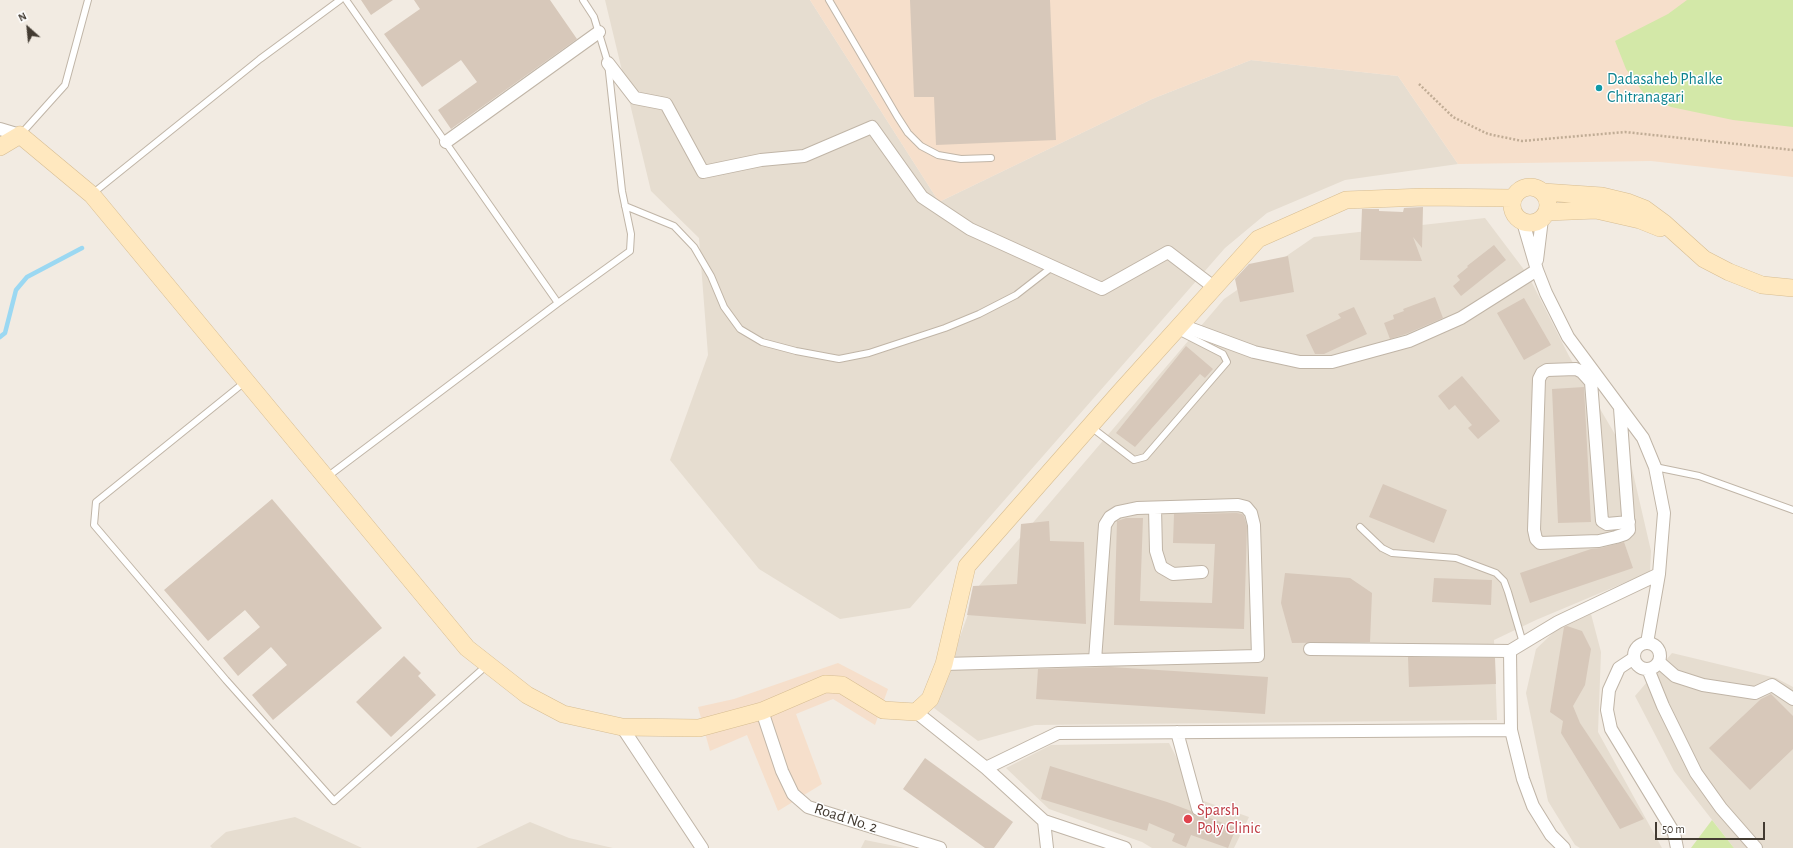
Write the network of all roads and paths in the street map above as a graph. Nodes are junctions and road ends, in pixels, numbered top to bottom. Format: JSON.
{"nodes":[{"id":1,"x":88,"y":0,"type":"edge"},
{"id":2,"x":340,"y":0,"type":"edge"},
{"id":3,"x":346,"y":0,"type":"edge"},
{"id":4,"x":583,"y":0,"type":"edge"},
{"id":5,"x":829,"y":0,"type":"edge"},
{"id":6,"x":598,"y":32,"type":"junction"},
{"id":7,"x":608,"y":63,"type":"junction"},
{"id":8,"x":1419,"y":84,"type":"dead end"},
{"id":9,"x":0,"y":129,"type":"edge"},
{"id":10,"x":20,"y":135,"type":"junction"},
{"id":11,"x":446,"y":142,"type":"junction"},
{"id":12,"x":0,"y":147,"type":"edge"},
{"id":13,"x":1793,"y":150,"type":"edge"},
{"id":14,"x":991,"y":158,"type":"dead end"},
{"id":15,"x":1544,"y":192,"type":"junction"},
{"id":16,"x":92,"y":195,"type":"junction"},
{"id":17,"x":1513,"y":198,"type":"junction"},
{"id":18,"x":625,"y":206,"type":"junction"},
{"id":19,"x":1544,"y":215,"type":"junction"},
{"id":20,"x":1523,"y":222,"type":"junction"},
{"id":21,"x":1676,"y":234,"type":"junction"},
{"id":22,"x":1537,"y":266,"type":"junction"},
{"id":23,"x":1052,"y":267,"type":"junction"},
{"id":24,"x":1215,"y":288,"type":"junction"},
{"id":25,"x":1793,"y":288,"type":"edge"},
{"id":26,"x":558,"y":302,"type":"junction"},
{"id":27,"x":1178,"y":328,"type":"junction"},
{"id":28,"x":246,"y":381,"type":"junction"},
{"id":29,"x":1620,"y":408,"type":"junction"},
{"id":30,"x":1090,"y":426,"type":"junction"},
{"id":31,"x":1655,"y":467,"type":"junction"},
{"id":32,"x":326,"y":478,"type":"junction"},
{"id":33,"x":1156,"y":508,"type":"junction"},
{"id":34,"x":1793,"y":510,"type":"edge"},
{"id":35,"x":1629,"y":522,"type":"junction"},
{"id":36,"x":1360,"y":527,"type":"dead end"},
{"id":37,"x":1202,"y":572,"type":"dead end"},
{"id":38,"x":1659,"y":574,"type":"junction"},
{"id":39,"x":1523,"y":643,"type":"junction"},
{"id":40,"x":1647,"y":643,"type":"junction"},
{"id":41,"x":1310,"y":649,"type":"dead end"},
{"id":42,"x":1510,"y":651,"type":"junction"},
{"id":43,"x":1634,"y":658,"type":"junction"},
{"id":44,"x":1095,"y":660,"type":"junction"},
{"id":45,"x":1658,"y":662,"type":"junction"},
{"id":46,"x":944,"y":664,"type":"junction"},
{"id":47,"x":488,"y":665,"type":"junction"},
{"id":48,"x":1648,"y":669,"type":"junction"},
{"id":49,"x":1793,"y":699,"type":"edge"},
{"id":50,"x":762,"y":711,"type":"junction"},
{"id":51,"x":916,"y":712,"type":"junction"},
{"id":52,"x":622,"y":727,"type":"junction"},
{"id":53,"x":1511,"y":730,"type":"junction"},
{"id":54,"x":1177,"y":732,"type":"junction"},
{"id":55,"x":986,"y":768,"type":"junction"},
{"id":56,"x":1198,"y":809,"type":"dead end"},
{"id":57,"x":1044,"y":821,"type":"junction"},
{"id":58,"x":702,"y":848,"type":"edge"},
{"id":59,"x":940,"y":848,"type":"edge"},
{"id":60,"x":1047,"y":848,"type":"edge"},
{"id":61,"x":1125,"y":848,"type":"edge"},
{"id":62,"x":1564,"y":848,"type":"edge"},
{"id":63,"x":1677,"y":848,"type":"edge"},
{"id":64,"x":1756,"y":848,"type":"edge"}],
"edges":[{"from":1,"to":10,"type":"lane"},
{"from":2,"to":16,"type":"lane"},
{"from":3,"to":11,"type":"lane"},
{"from":4,"to":6,"type":"lane"},
{"from":5,"to":14,"type":"lane"},
{"from":6,"to":7,"type":"lane"},
{"from":6,"to":11,"type":"street"},
{"from":7,"to":18,"type":"lane"},
{"from":7,"to":23,"type":"street"},
{"from":8,"to":13,"type":"path"},
{"from":9,"to":10,"type":"street"},
{"from":10,"to":12,"type":"street"},
{"from":10,"to":16,"type":"street"},
{"from":11,"to":26,"type":"lane"},
{"from":15,"to":17,"type":"street"},
{"from":15,"to":19,"type":"street"},
{"from":15,"to":21,"type":"street"},
{"from":16,"to":28,"type":"street"},
{"from":17,"to":20,"type":"street"},
{"from":17,"to":24,"type":"street"},
{"from":18,"to":23,"type":"lane"},
{"from":18,"to":26,"type":"lane"},
{"from":19,"to":20,"type":"street"},
{"from":19,"to":21,"type":"street"},
{"from":19,"to":22,"type":"street"},
{"from":20,"to":22,"type":"street"},
{"from":21,"to":25,"type":"street"},
{"from":22,"to":27,"type":"street"},
{"from":22,"to":29,"type":"street"},
{"from":23,"to":24,"type":"street"},
{"from":24,"to":27,"type":"street"},
{"from":26,"to":32,"type":"lane"},
{"from":27,"to":30,"type":"street"},
{"from":27,"to":30,"type":"lane"},
{"from":28,"to":32,"type":"street"},
{"from":28,"to":47,"type":"lane"},
{"from":29,"to":31,"type":"street"},
{"from":29,"to":35,"type":"street"},
{"from":30,"to":46,"type":"street"},
{"from":31,"to":34,"type":"lane"},
{"from":31,"to":38,"type":"street"},
{"from":32,"to":47,"type":"street"},
{"from":33,"to":37,"type":"street"},
{"from":33,"to":44,"type":"street"},
{"from":33,"to":44,"type":"street"},
{"from":35,"to":35,"type":"street"},
{"from":36,"to":39,"type":"lane"},
{"from":38,"to":39,"type":"street"},
{"from":38,"to":40,"type":"street"},
{"from":39,"to":42,"type":"street"},
{"from":40,"to":43,"type":"street"},
{"from":40,"to":45,"type":"street"},
{"from":41,"to":42,"type":"street"},
{"from":42,"to":53,"type":"street"},
{"from":43,"to":48,"type":"street"},
{"from":43,"to":63,"type":"street"},
{"from":44,"to":46,"type":"street"},
{"from":45,"to":48,"type":"street"},
{"from":45,"to":49,"type":"street"},
{"from":46,"to":51,"type":"street"},
{"from":47,"to":52,"type":"street"},
{"from":48,"to":64,"type":"street"},
{"from":50,"to":51,"type":"street"},
{"from":50,"to":52,"type":"street"},
{"from":50,"to":59,"type":"street","name":"Road No. 2"},
{"from":51,"to":55,"type":"street"},
{"from":52,"to":58,"type":"street"},
{"from":53,"to":54,"type":"street"},
{"from":53,"to":62,"type":"street"},
{"from":54,"to":55,"type":"street"},
{"from":54,"to":56,"type":"street"},
{"from":55,"to":57,"type":"street"},
{"from":57,"to":60,"type":"street"},
{"from":57,"to":61,"type":"street"}]}
